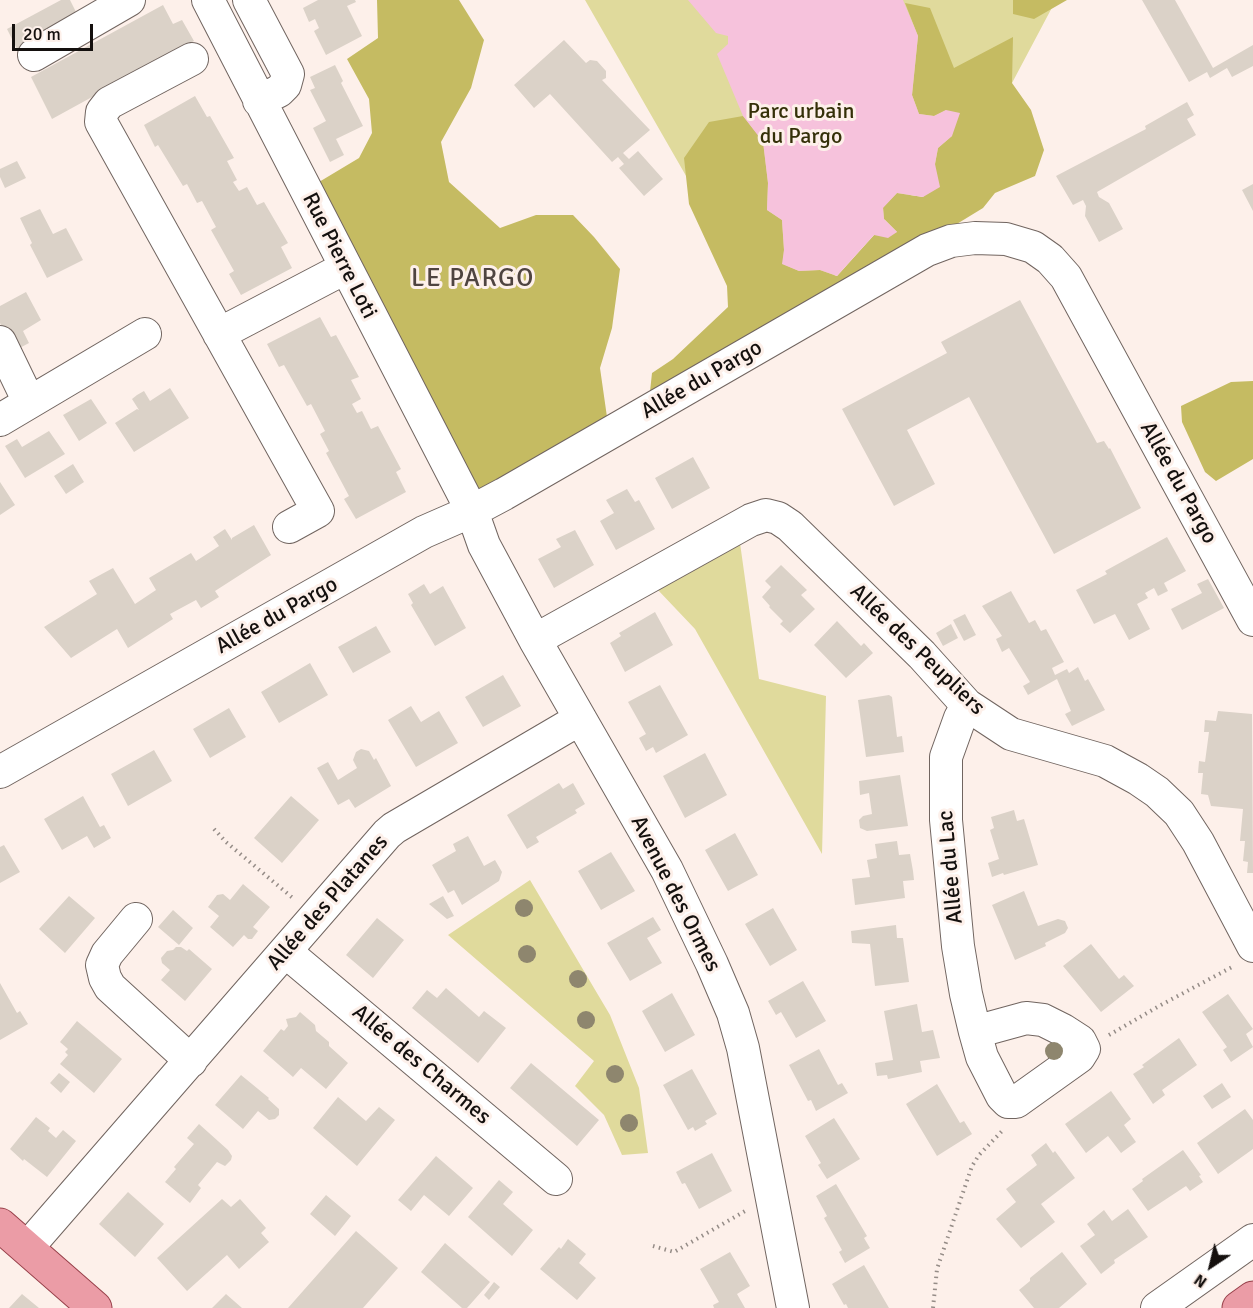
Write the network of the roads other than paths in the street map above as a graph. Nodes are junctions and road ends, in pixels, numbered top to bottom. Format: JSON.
{"nodes":[{"id":1,"x":129,"y":0,"type":"edge"},
{"id":2,"x":208,"y":0,"type":"edge"},
{"id":3,"x":249,"y":0,"type":"edge"},
{"id":4,"x":88,"y":10,"type":"edge"},
{"id":5,"x":34,"y":55,"type":"dead end"},
{"id":6,"x":192,"y":59,"type":"dead end"},
{"id":7,"x":260,"y":100,"type":"junction"},
{"id":8,"x":345,"y":268,"type":"junction"},
{"id":9,"x":145,"y":334,"type":"dead end"},
{"id":10,"x":219,"y":334,"type":"junction"},
{"id":11,"x":0,"y":342,"type":"edge"},
{"id":12,"x":29,"y":402,"type":"junction"},
{"id":13,"x":0,"y":420,"type":"edge"},
{"id":14,"x":472,"y":511,"type":"junction"},
{"id":15,"x":289,"y":527,"type":"dead end"},
{"id":16,"x":1253,"y":620,"type":"edge"},
{"id":17,"x":535,"y":640,"type":"junction"},
{"id":18,"x":968,"y":705,"type":"junction"},
{"id":19,"x":580,"y":719,"type":"junction"},
{"id":20,"x":0,"y":772,"type":"edge"},
{"id":21,"x":136,"y":919,"type":"dead end"},
{"id":22,"x":286,"y":952,"type":"junction"},
{"id":23,"x":1246,"y":955,"type":"edge"},
{"id":24,"x":975,"y":1032,"type":"junction"},
{"id":25,"x":191,"y":1061,"type":"junction"},
{"id":26,"x":556,"y":1179,"type":"dead end"},
{"id":27,"x":0,"y":1225,"type":"edge"},
{"id":28,"x":1253,"y":1240,"type":"edge"},
{"id":29,"x":27,"y":1248,"type":"junction"},
{"id":30,"x":1253,"y":1298,"type":"edge"},
{"id":31,"x":95,"y":1308,"type":"edge"},
{"id":32,"x":794,"y":1308,"type":"edge"},
{"id":33,"x":1157,"y":1308,"type":"edge"},
{"id":34,"x":1239,"y":1308,"type":"edge"}],
"edges":[{"from":1,"to":4,"type":"street"},
{"from":2,"to":7,"type":"street","name":"Rue Pierre Loti"},
{"from":3,"to":7,"type":"street"},
{"from":4,"to":5,"type":"street"},
{"from":6,"to":10,"type":"street"},
{"from":7,"to":8,"type":"street","name":"Rue Pierre Loti"},
{"from":8,"to":10,"type":"street"},
{"from":8,"to":14,"type":"street","name":"Rue Pierre Loti"},
{"from":9,"to":12,"type":"street"},
{"from":10,"to":15,"type":"street"},
{"from":11,"to":12,"type":"street"},
{"from":12,"to":13,"type":"street"},
{"from":14,"to":16,"type":"street","name":"Allée du Pargo"},
{"from":14,"to":17,"type":"street","name":"Avenue des Ormes"},
{"from":14,"to":20,"type":"street","name":"Allée du Pargo"},
{"from":17,"to":18,"type":"street","name":"Allée des Peupliers"},
{"from":17,"to":19,"type":"street","name":"Avenue des Ormes"},
{"from":18,"to":23,"type":"street","name":"Allée des Peupliers"},
{"from":18,"to":24,"type":"street","name":"Allée du Lac"},
{"from":19,"to":22,"type":"street","name":"Allée des Platanes"},
{"from":19,"to":32,"type":"street","name":"Avenue des Ormes"},
{"from":21,"to":25,"type":"street"},
{"from":22,"to":25,"type":"street","name":"Allée des Platanes"},
{"from":22,"to":26,"type":"street","name":"Allée des Charmes"},
{"from":24,"to":24,"type":"street","name":"Allée du Lac"},
{"from":25,"to":29,"type":"street","name":"Allée des Platanes"},
{"from":27,"to":29,"type":"main road"},
{"from":28,"to":33,"type":"street"},
{"from":29,"to":31,"type":"main road"},
{"from":30,"to":34,"type":"main road"}]}
